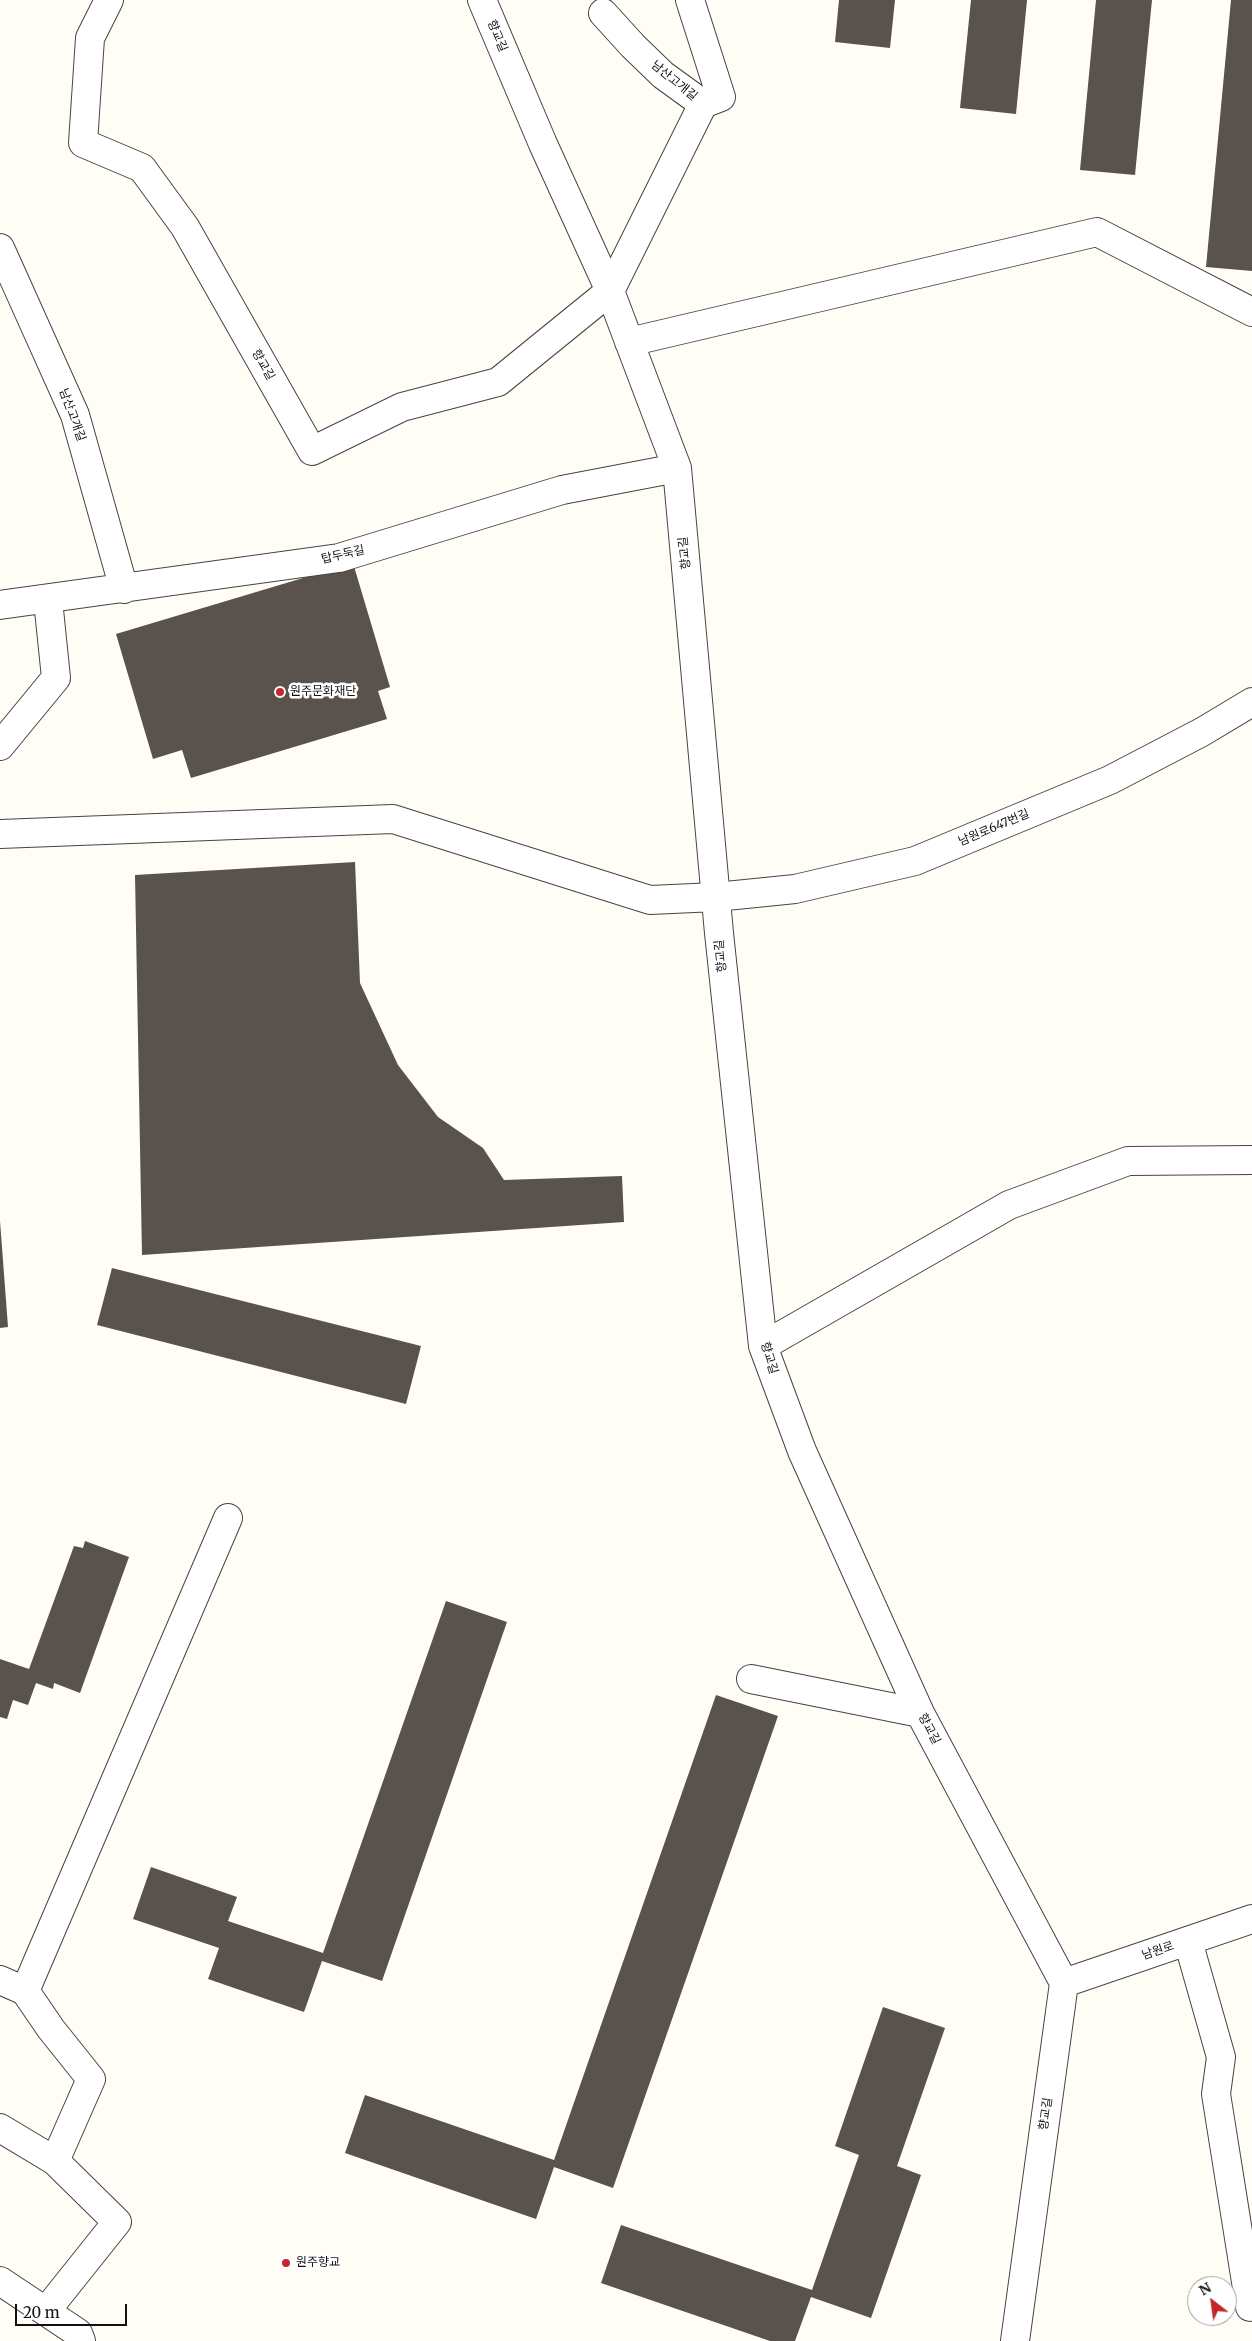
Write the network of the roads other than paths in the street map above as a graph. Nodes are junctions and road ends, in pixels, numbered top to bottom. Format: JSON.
{"nodes":[{"id":1,"x":109,"y":0,"type":"edge"},
{"id":2,"x":482,"y":0,"type":"edge"},
{"id":3,"x":690,"y":0,"type":"edge"},
{"id":4,"x":603,"y":13,"type":"dead end"},
{"id":5,"x":703,"y":104,"type":"junction"},
{"id":6,"x":0,"y":248,"type":"edge"},
{"id":7,"x":610,"y":291,"type":"junction"},
{"id":8,"x":1252,"y":312,"type":"edge"},
{"id":9,"x":629,"y":342,"type":"junction"},
{"id":10,"x":677,"y":468,"type":"junction"},
{"id":11,"x":124,"y":589,"type":"junction"},
{"id":12,"x":48,"y":600,"type":"junction"},
{"id":13,"x":0,"y":605,"type":"edge"},
{"id":14,"x":1252,"y":702,"type":"edge"},
{"id":15,"x":0,"y":746,"type":"edge"},
{"id":16,"x":0,"y":834,"type":"edge"},
{"id":17,"x":716,"y":897,"type":"junction"},
{"id":18,"x":1252,"y":1160,"type":"edge"},
{"id":19,"x":763,"y":1346,"type":"junction"},
{"id":20,"x":228,"y":1518,"type":"dead end"},
{"id":21,"x":751,"y":1679,"type":"dead end"},
{"id":22,"x":920,"y":1713,"type":"junction"},
{"id":23,"x":1252,"y":1919,"type":"edge"},
{"id":24,"x":1188,"y":1941,"type":"junction"},
{"id":25,"x":0,"y":1980,"type":"edge"},
{"id":26,"x":1064,"y":1984,"type":"junction"},
{"id":27,"x":25,"y":1991,"type":"junction"},
{"id":28,"x":0,"y":2128,"type":"edge"},
{"id":29,"x":55,"y":2161,"type":"junction"},
{"id":30,"x":0,"y":2281,"type":"edge"},
{"id":31,"x":1250,"y":2307,"type":"dead end"},
{"id":32,"x":46,"y":2311,"type":"junction"},
{"id":33,"x":81,"y":2341,"type":"edge"},
{"id":34,"x":1015,"y":2341,"type":"edge"}],
"edges":[{"from":1,"to":7,"type":"street","name":"향교길"},
{"from":2,"to":7,"type":"street","name":"향교길"},
{"from":3,"to":5,"type":"street","name":"남산고개길"},
{"from":4,"to":5,"type":"street","name":"남산고개길"},
{"from":5,"to":7,"type":"street"},
{"from":6,"to":11,"type":"street","name":"남산고개길"},
{"from":7,"to":9,"type":"street","name":"향교길"},
{"from":8,"to":9,"type":"street"},
{"from":9,"to":10,"type":"street","name":"향교길"},
{"from":10,"to":11,"type":"street","name":"탑두둑길"},
{"from":10,"to":17,"type":"street","name":"향교길"},
{"from":11,"to":12,"type":"street","name":"탑두둑길"},
{"from":12,"to":13,"type":"street","name":"탑두둑길"},
{"from":12,"to":15,"type":"street"},
{"from":14,"to":17,"type":"street","name":"남원로647번길"},
{"from":16,"to":17,"type":"street","name":"남원로647번길"},
{"from":17,"to":19,"type":"street","name":"향교길"},
{"from":18,"to":19,"type":"street"},
{"from":19,"to":22,"type":"street","name":"향교길"},
{"from":20,"to":27,"type":"street"},
{"from":21,"to":22,"type":"street"},
{"from":22,"to":26,"type":"street","name":"향교길"},
{"from":23,"to":24,"type":"street","name":"남원로"},
{"from":24,"to":26,"type":"street","name":"남원로"},
{"from":24,"to":31,"type":"street"},
{"from":25,"to":27,"type":"street"},
{"from":26,"to":34,"type":"street","name":"향교길"},
{"from":27,"to":29,"type":"street"},
{"from":28,"to":29,"type":"street"},
{"from":29,"to":32,"type":"street"},
{"from":30,"to":32,"type":"street"},
{"from":32,"to":33,"type":"street"}]}
